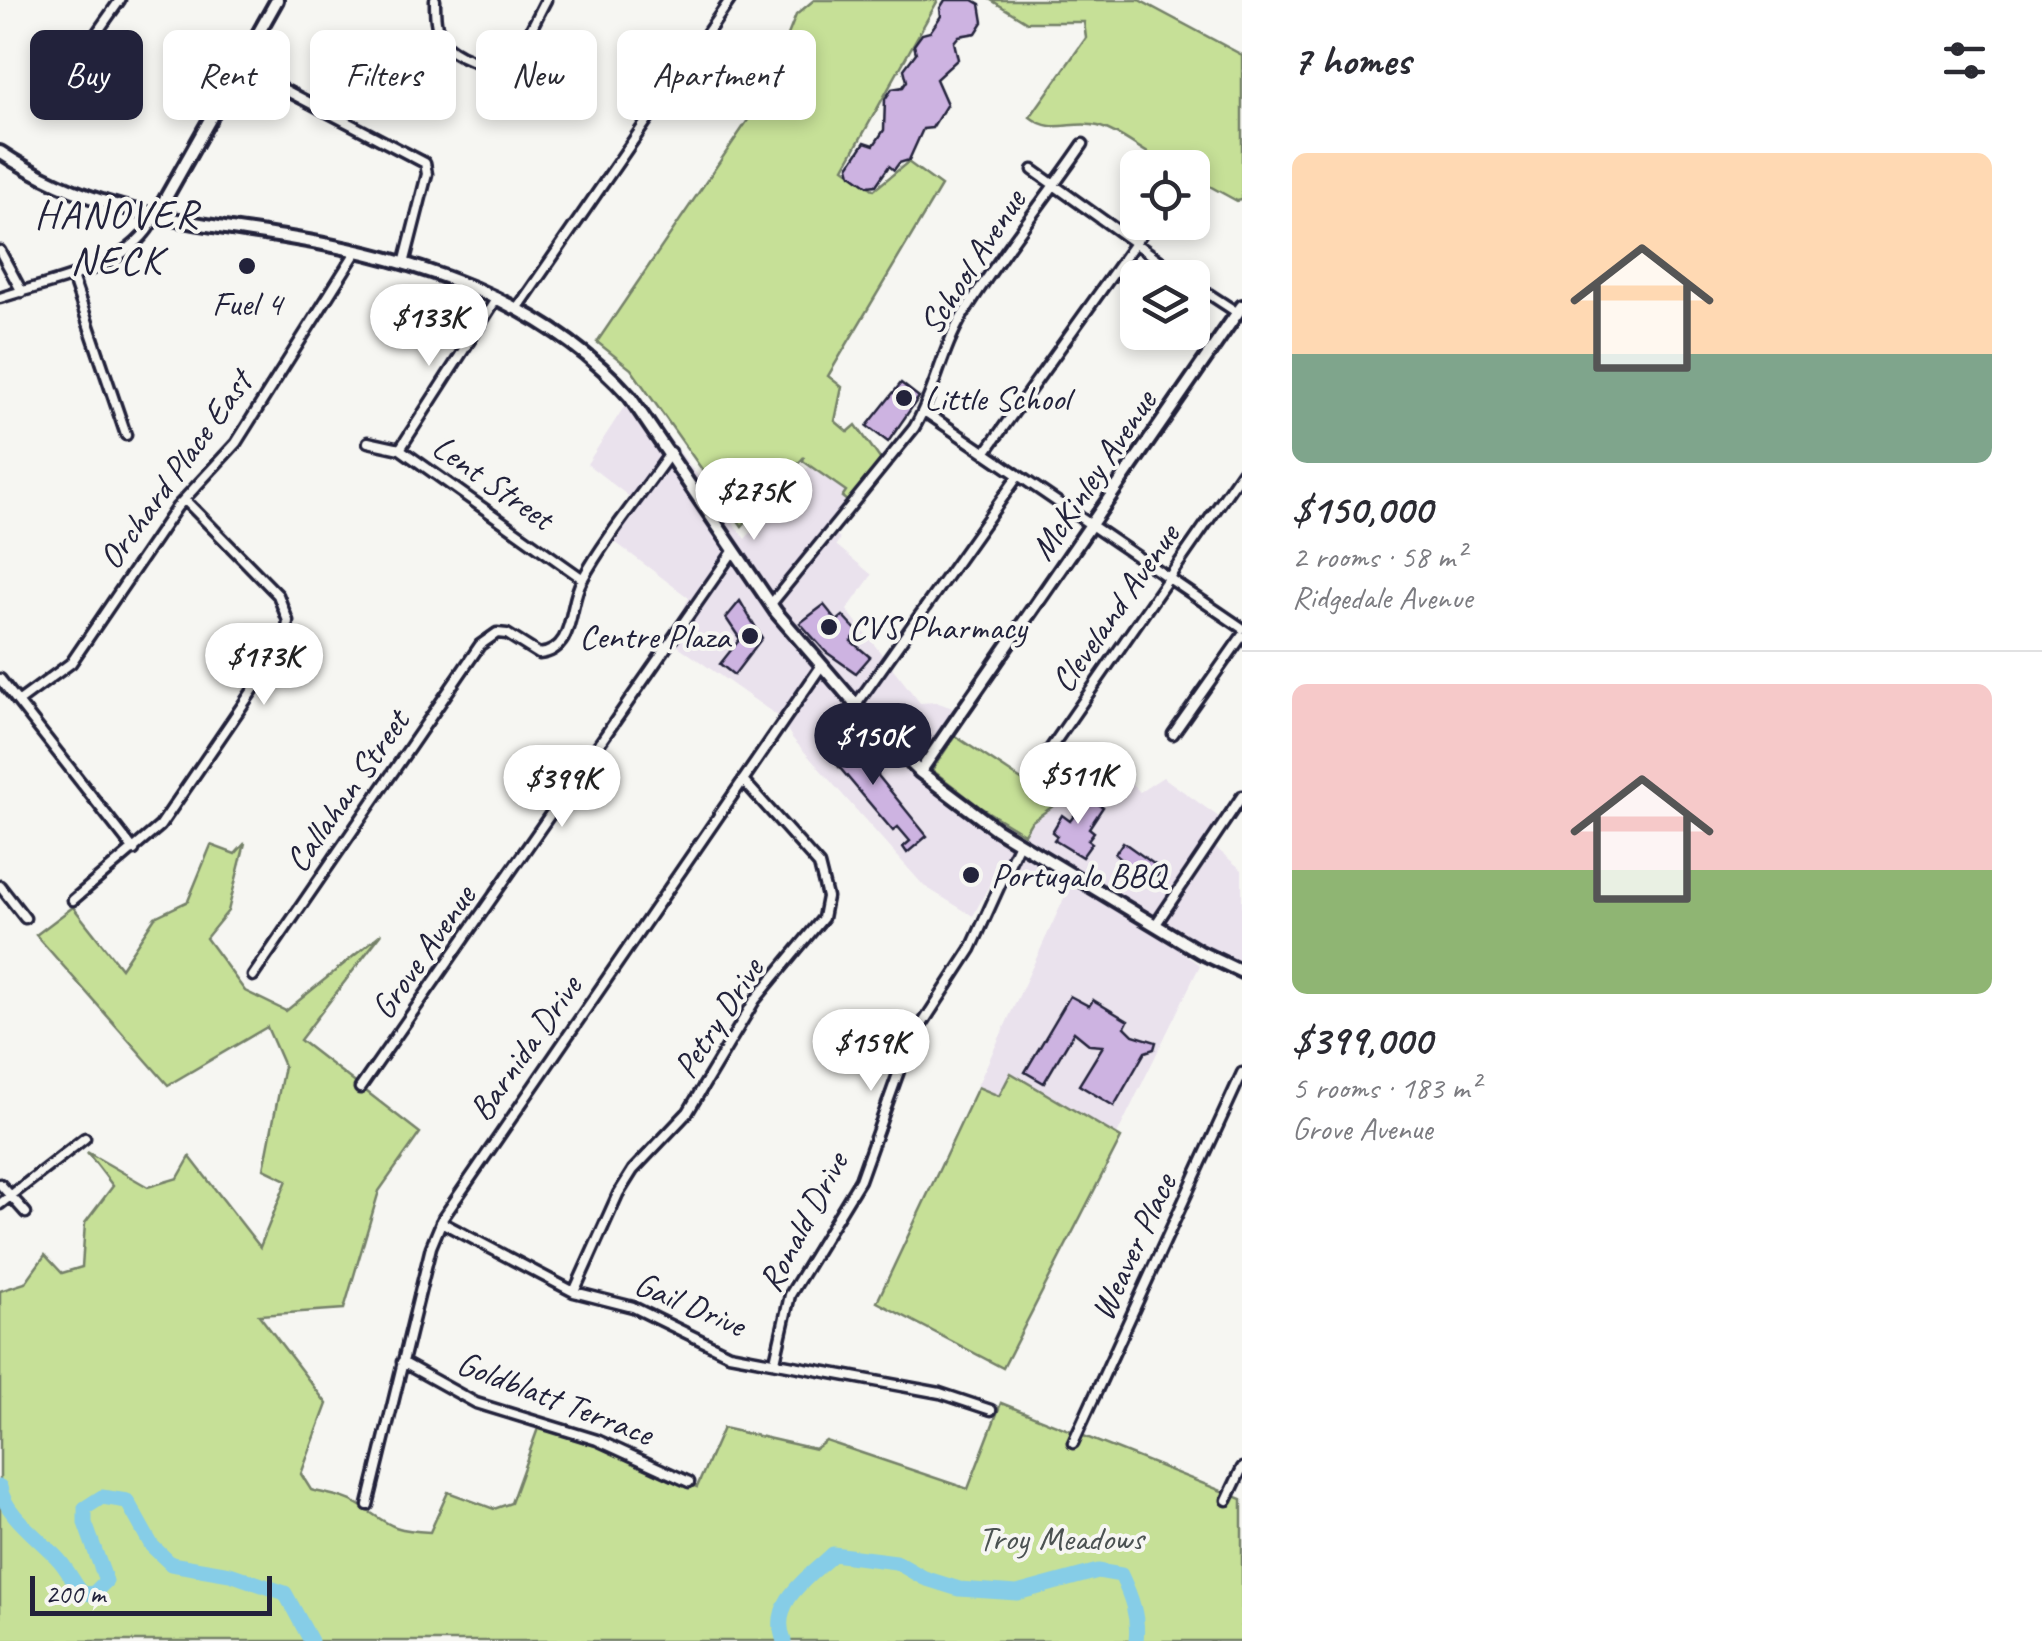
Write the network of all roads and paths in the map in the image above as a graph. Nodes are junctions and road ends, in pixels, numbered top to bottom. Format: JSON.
{"nodes":[{"id":1,"x":120,"y":0,"type":"edge"},
{"id":2,"x":277,"y":0,"type":"edge"},
{"id":3,"x":435,"y":0,"type":"edge"},
{"id":4,"x":546,"y":0,"type":"edge"},
{"id":5,"x":730,"y":0,"type":"edge"},
{"id":6,"x":99,"y":30,"type":"edge"},
{"id":7,"x":260,"y":30,"type":"edge"},
{"id":8,"x":290,"y":93,"type":"edge"},
{"id":9,"x":209,"y":120,"type":"edge"},
{"id":10,"x":1083,"y":144,"type":"dead end"},
{"id":11,"x":0,"y":152,"type":"edge"},
{"id":12,"x":1033,"y":170,"type":"dead end"},
{"id":13,"x":1055,"y":186,"type":"junction"},
{"id":14,"x":155,"y":216,"type":"junction"},
{"id":15,"x":1139,"y":240,"type":"edge"},
{"id":16,"x":1136,"y":244,"type":"junction"},
{"id":17,"x":0,"y":251,"type":"edge"},
{"id":18,"x":356,"y":252,"type":"junction"},
{"id":19,"x":1159,"y":260,"type":"edge"},
{"id":20,"x":404,"y":264,"type":"junction"},
{"id":21,"x":72,"y":276,"type":"junction"},
{"id":22,"x":22,"y":292,"type":"junction"},
{"id":23,"x":1210,"y":293,"type":"edge"},
{"id":24,"x":0,"y":298,"type":"edge"},
{"id":25,"x":497,"y":298,"type":"junction"},
{"id":26,"x":517,"y":308,"type":"junction"},
{"id":27,"x":1240,"y":310,"type":"edge"},
{"id":28,"x":924,"y":412,"type":"junction"},
{"id":29,"x":126,"y":435,"type":"dead end"},
{"id":30,"x":368,"y":442,"type":"dead end"},
{"id":31,"x":400,"y":449,"type":"junction"},
{"id":32,"x":670,"y":452,"type":"junction"},
{"id":33,"x":985,"y":453,"type":"junction"},
{"id":34,"x":1242,"y":472,"type":"edge"},
{"id":35,"x":1018,"y":476,"type":"junction"},
{"id":36,"x":184,"y":499,"type":"junction"},
{"id":37,"x":1093,"y":525,"type":"junction"},
{"id":38,"x":734,"y":550,"type":"junction"},
{"id":39,"x":583,"y":578,"type":"junction"},
{"id":40,"x":1170,"y":578,"type":"junction"},
{"id":41,"x":771,"y":604,"type":"junction"},
{"id":42,"x":1242,"y":628,"type":"edge"},
{"id":43,"x":1242,"y":636,"type":"edge"},
{"id":44,"x":822,"y":666,"type":"junction"},
{"id":45,"x":0,"y":679,"type":"edge"},
{"id":46,"x":18,"y":702,"type":"junction"},
{"id":47,"x":856,"y":706,"type":"junction"},
{"id":48,"x":1173,"y":734,"type":"dead end"},
{"id":49,"x":920,"y":772,"type":"junction"},
{"id":50,"x":1040,"y":779,"type":"dead end"},
{"id":51,"x":744,"y":780,"type":"junction"},
{"id":52,"x":1242,"y":796,"type":"edge"},
{"id":53,"x":1019,"y":843,"type":"junction"},
{"id":54,"x":134,"y":850,"type":"junction"},
{"id":55,"x":0,"y":886,"type":"edge"},
{"id":56,"x":73,"y":900,"type":"dead end"},
{"id":57,"x":25,"y":918,"type":"dead end"},
{"id":58,"x":1156,"y":924,"type":"junction"},
{"id":59,"x":1242,"y":972,"type":"edge"},
{"id":60,"x":254,"y":976,"type":"dead end"},
{"id":61,"x":1242,"y":1073,"type":"edge"},
{"id":62,"x":360,"y":1088,"type":"dead end"},
{"id":63,"x":84,"y":1138,"type":"dead end"},
{"id":64,"x":0,"y":1184,"type":"edge"},
{"id":65,"x":10,"y":1196,"type":"junction"},
{"id":66,"x":0,"y":1204,"type":"edge"},
{"id":67,"x":26,"y":1213,"type":"dead end"},
{"id":68,"x":440,"y":1222,"type":"junction"},
{"id":69,"x":574,"y":1292,"type":"junction"},
{"id":70,"x":775,"y":1361,"type":"junction"},
{"id":71,"x":402,"y":1362,"type":"junction"},
{"id":72,"x":991,"y":1410,"type":"dead end"},
{"id":73,"x":1073,"y":1443,"type":"dead end"},
{"id":74,"x":1242,"y":1468,"type":"edge"},
{"id":75,"x":689,"y":1482,"type":"dead end"},
{"id":76,"x":1227,"y":1500,"type":"dead end"},
{"id":77,"x":368,"y":1505,"type":"dead end"}],
"edges":[{"from":1,"to":6,"type":"street"},
{"from":2,"to":7,"type":"main road"},
{"from":3,"to":4,"type":"street"},
{"from":5,"to":26,"type":"street"},
{"from":8,"to":20,"type":"street"},
{"from":9,"to":14,"type":"main road"},
{"from":10,"to":13,"type":"street","name":"School Avenue"},
{"from":11,"to":14,"type":"main road"},
{"from":12,"to":13,"type":"street"},
{"from":13,"to":16,"type":"street"},
{"from":13,"to":28,"type":"street","name":"School Avenue"},
{"from":14,"to":18,"type":"main road"},
{"from":14,"to":21,"type":"street"},
{"from":15,"to":16,"type":"street"},
{"from":16,"to":19,"type":"street"},
{"from":16,"to":33,"type":"street"},
{"from":17,"to":22,"type":"street"},
{"from":18,"to":20,"type":"main road"},
{"from":18,"to":36,"type":"street","name":"Orchard Place East"},
{"from":20,"to":25,"type":"main road"},
{"from":21,"to":22,"type":"street"},
{"from":21,"to":29,"type":"street"},
{"from":22,"to":24,"type":"street"},
{"from":23,"to":27,"type":"street"},
{"from":25,"to":26,"type":"main road"},
{"from":25,"to":31,"type":"street"},
{"from":26,"to":32,"type":"main road"},
{"from":27,"to":37,"type":"main road","name":"McKinley Avenue"},
{"from":28,"to":33,"type":"street"},
{"from":28,"to":41,"type":"street","name":"School Avenue"},
{"from":30,"to":31,"type":"street","name":"Lent Street"},
{"from":31,"to":39,"type":"street","name":"Lent Street"},
{"from":32,"to":38,"type":"main road"},
{"from":32,"to":39,"type":"street"},
{"from":33,"to":35,"type":"street"},
{"from":34,"to":40,"type":"street","name":"Cleveland Avenue"},
{"from":35,"to":37,"type":"street"},
{"from":35,"to":47,"type":"street"},
{"from":36,"to":46,"type":"street","name":"Orchard Place East"},
{"from":36,"to":54,"type":"street"},
{"from":37,"to":40,"type":"street"},
{"from":37,"to":49,"type":"main road","name":"McKinley Avenue"},
{"from":38,"to":41,"type":"main road"},
{"from":38,"to":62,"type":"street","name":"Grove Avenue"},
{"from":39,"to":60,"type":"street","name":"Callahan Street"},
{"from":40,"to":42,"type":"street"},
{"from":40,"to":50,"type":"street","name":"Cleveland Avenue"},
{"from":41,"to":44,"type":"main road"},
{"from":43,"to":48,"type":"street"},
{"from":44,"to":47,"type":"main road"},
{"from":44,"to":51,"type":"street","name":"Barnida Drive"},
{"from":45,"to":46,"type":"street"},
{"from":46,"to":54,"type":"street"},
{"from":47,"to":49,"type":"main road"},
{"from":49,"to":53,"type":"main road"},
{"from":51,"to":68,"type":"street","name":"Barnida Drive"},
{"from":51,"to":69,"type":"street","name":"Petry Drive"},
{"from":52,"to":58,"type":"street"},
{"from":53,"to":58,"type":"main road"},
{"from":53,"to":70,"type":"street","name":"Ronald Drive"},
{"from":54,"to":56,"type":"street"},
{"from":55,"to":57,"type":"street"},
{"from":58,"to":59,"type":"main road"},
{"from":61,"to":73,"type":"street","name":"Weaver Place"},
{"from":63,"to":65,"type":"street"},
{"from":64,"to":65,"type":"street"},
{"from":65,"to":66,"type":"street"},
{"from":65,"to":67,"type":"street"},
{"from":68,"to":69,"type":"street","name":"Gail Drive"},
{"from":68,"to":71,"type":"street","name":"Barnida Drive"},
{"from":69,"to":70,"type":"street","name":"Gail Drive"},
{"from":70,"to":72,"type":"street","name":"Gail Drive"},
{"from":71,"to":75,"type":"street","name":"Goldblatt Terrace"},
{"from":71,"to":77,"type":"street","name":"Barnida Drive"},
{"from":74,"to":76,"type":"street"}]}
